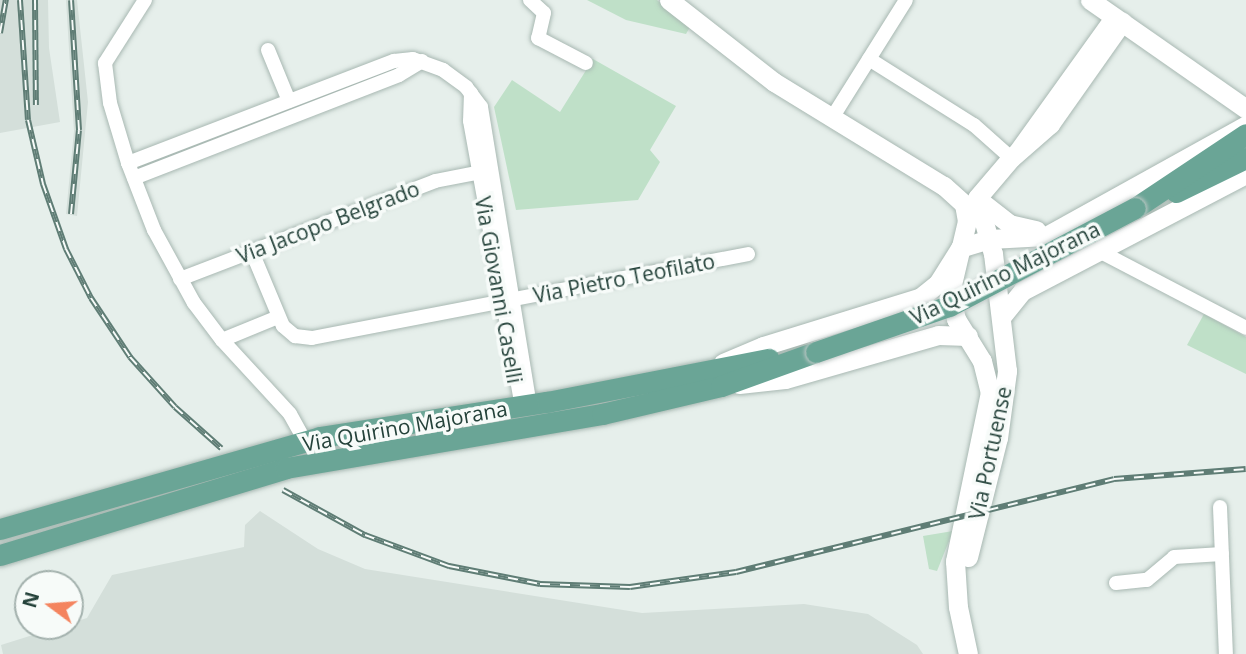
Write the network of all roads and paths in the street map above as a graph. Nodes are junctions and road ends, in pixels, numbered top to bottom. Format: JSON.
{"nodes":[{"id":1,"x":145,"y":0,"type":"edge"},
{"id":2,"x":530,"y":0,"type":"edge"},
{"id":3,"x":669,"y":0,"type":"edge"},
{"id":4,"x":906,"y":0,"type":"edge"},
{"id":5,"x":1090,"y":0,"type":"edge"},
{"id":6,"x":1117,"y":19,"type":"junction"},
{"id":7,"x":268,"y":50,"type":"dead end"},
{"id":8,"x":869,"y":60,"type":"junction"},
{"id":9,"x":422,"y":61,"type":"junction"},
{"id":10,"x":586,"y":63,"type":"dead end"},
{"id":11,"x":294,"y":99,"type":"junction"},
{"id":12,"x":1246,"y":109,"type":"edge"},
{"id":13,"x":305,"y":112,"type":"junction"},
{"id":14,"x":832,"y":118,"type":"junction"},
{"id":15,"x":1246,"y":125,"type":"edge"},
{"id":16,"x":1246,"y":134,"type":"edge"},
{"id":17,"x":880,"y":146,"type":"junction"},
{"id":18,"x":1011,"y":158,"type":"junction"},
{"id":19,"x":1246,"y":158,"type":"edge"},
{"id":20,"x":128,"y":163,"type":"junction"},
{"id":21,"x":485,"y":171,"type":"junction"},
{"id":22,"x":1246,"y":174,"type":"edge"},
{"id":23,"x":134,"y":178,"type":"junction"},
{"id":24,"x":977,"y":198,"type":"junction"},
{"id":25,"x":1142,"y":204,"type":"junction"},
{"id":26,"x":1060,"y":228,"type":"junction"},
{"id":27,"x":990,"y":239,"type":"junction"},
{"id":28,"x":960,"y":248,"type":"junction"},
{"id":29,"x":1099,"y":251,"type":"junction"},
{"id":30,"x":252,"y":252,"type":"junction"},
{"id":31,"x":748,"y":254,"type":"dead end"},
{"id":32,"x":180,"y":279,"type":"junction"},
{"id":33,"x":921,"y":297,"type":"junction"},
{"id":34,"x":507,"y":301,"type":"junction"},
{"id":35,"x":1002,"y":316,"type":"junction"},
{"id":36,"x":278,"y":317,"type":"junction"},
{"id":37,"x":1246,"y":328,"type":"edge"},
{"id":38,"x":968,"y":336,"type":"junction"},
{"id":39,"x":928,"y":338,"type":"junction"},
{"id":40,"x":222,"y":340,"type":"junction"},
{"id":41,"x":718,"y":377,"type":"junction"},
{"id":42,"x":528,"y":412,"type":"junction"},
{"id":43,"x":389,"y":424,"type":"junction"},
{"id":44,"x":305,"y":441,"type":"junction"},
{"id":45,"x":373,"y":450,"type":"junction"},
{"id":46,"x":286,"y":468,"type":"junction"},
{"id":47,"x":1220,"y":507,"type":"dead end"},
{"id":48,"x":0,"y":529,"type":"edge"},
{"id":49,"x":1222,"y":554,"type":"junction"},
{"id":50,"x":0,"y":555,"type":"edge"},
{"id":51,"x":1116,"y":583,"type":"dead end"},
{"id":52,"x":968,"y":654,"type":"edge"},
{"id":53,"x":981,"y":654,"type":"edge"},
{"id":54,"x":1226,"y":654,"type":"edge"}],
"edges":[{"from":1,"to":20,"type":"street"},
{"from":2,"to":10,"type":"street"},
{"from":3,"to":14,"type":"main road","name":"Via Portuense"},
{"from":4,"to":8,"type":"street"},
{"from":5,"to":6,"type":"main road"},
{"from":6,"to":12,"type":"main road"},
{"from":6,"to":18,"type":"main road"},
{"from":7,"to":11,"type":"street"},
{"from":8,"to":14,"type":"street"},
{"from":8,"to":18,"type":"street"},
{"from":9,"to":11,"type":"street"},
{"from":9,"to":13,"type":"street"},
{"from":9,"to":21,"type":"street","name":"Via Giovanni Caselli"},
{"from":11,"to":13,"type":"street"},
{"from":11,"to":20,"type":"street"},
{"from":13,"to":23,"type":"street"},
{"from":14,"to":17,"type":"main road","name":"Via Portuense"},
{"from":15,"to":26,"type":"main road"},
{"from":16,"to":25,"type":"main road","name":"Via Quirino Majorana"},
{"from":17,"to":24,"type":"main road","name":"Via Portuense"},
{"from":17,"to":28,"type":"main road","name":"Via Portuense"},
{"from":18,"to":24,"type":"main road"},
{"from":19,"to":25,"type":"main road","name":"Via Quirino Majorana"},
{"from":20,"to":23,"type":"street"},
{"from":21,"to":30,"type":"street","name":"Via Jacopo Belgrado"},
{"from":21,"to":34,"type":"street","name":"Via Giovanni Caselli"},
{"from":22,"to":29,"type":"main road","name":"Via Quirino Majorana"},
{"from":23,"to":32,"type":"street"},
{"from":24,"to":26,"type":"main road"},
{"from":24,"to":27,"type":"main road","name":"Via Portuense"},
{"from":25,"to":41,"type":"main road","name":"Via Quirino Majorana","bridge":true},
{"from":26,"to":27,"type":"main road"},
{"from":27,"to":28,"type":"main road"},
{"from":27,"to":35,"type":"main road","name":"Via Portuense"},
{"from":28,"to":33,"type":"main road"},
{"from":28,"to":38,"type":"main road","name":"Via Portuense"},
{"from":29,"to":35,"type":"main road","name":"Via Quirino Majorana"},
{"from":29,"to":37,"type":"street"},
{"from":30,"to":32,"type":"street","name":"Via Jacopo Belgrado"},
{"from":30,"to":36,"type":"street"},
{"from":31,"to":34,"type":"street","name":"Via Pietro Teofilato"},
{"from":32,"to":40,"type":"street"},
{"from":33,"to":39,"type":"main road"},
{"from":33,"to":41,"type":"main road"},
{"from":34,"to":36,"type":"street","name":"Via Pietro Teofilato"},
{"from":34,"to":42,"type":"street","name":"Via Giovanni Caselli"},
{"from":35,"to":53,"type":"main road","name":"Via Portuense"},
{"from":36,"to":40,"type":"street"},
{"from":38,"to":39,"type":"main road","name":"Via Quirino Majorana"},
{"from":38,"to":52,"type":"main road","name":"Via Portuense"},
{"from":39,"to":41,"type":"main road","name":"Via Quirino Majorana"},
{"from":40,"to":44,"type":"street"},
{"from":41,"to":42,"type":"main road","name":"Via Quirino Majorana"},
{"from":42,"to":43,"type":"main road","name":"Via Quirino Majorana"},
{"from":42,"to":45,"type":"main road","name":"Via Quirino Majorana"},
{"from":43,"to":44,"type":"main road","name":"Via Quirino Majorana"},
{"from":43,"to":45,"type":"main road"},
{"from":44,"to":46,"type":"main road"},
{"from":44,"to":48,"type":"main road","name":"Via Quirino Majorana"},
{"from":45,"to":46,"type":"main road","name":"Via Quirino Majorana"},
{"from":46,"to":50,"type":"main road","name":"Via Quirino Majorana"},
{"from":47,"to":49,"type":"street"},
{"from":49,"to":51,"type":"street"},
{"from":49,"to":54,"type":"street"}]}
